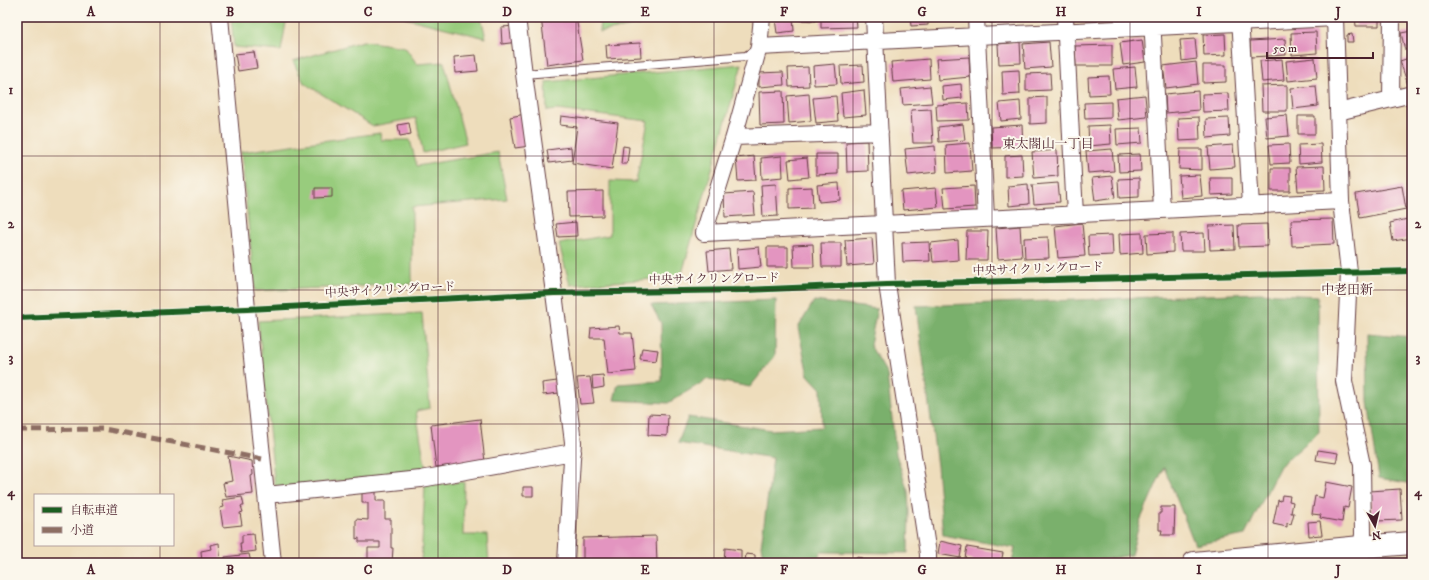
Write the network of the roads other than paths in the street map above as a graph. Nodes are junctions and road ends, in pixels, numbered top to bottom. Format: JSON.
{"nodes":[{"id":1,"x":220,"y":17,"type":"edge"},
{"id":2,"x":517,"y":17,"type":"edge"},
{"id":3,"x":762,"y":17,"type":"edge"},
{"id":4,"x":874,"y":17,"type":"edge"},
{"id":5,"x":976,"y":17,"type":"edge"},
{"id":6,"x":1335,"y":17,"type":"edge"},
{"id":7,"x":1392,"y":17,"type":"edge"},
{"id":8,"x":1241,"y":20,"type":"edge"},
{"id":9,"x":1152,"y":22,"type":"edge"},
{"id":10,"x":1065,"y":24,"type":"edge"},
{"id":11,"x":977,"y":36,"type":"junction"},
{"id":12,"x":875,"y":41,"type":"junction"},
{"id":13,"x":759,"y":47,"type":"junction"},
{"id":14,"x":524,"y":74,"type":"junction"},
{"id":15,"x":1412,"y":94,"type":"edge"},
{"id":16,"x":1391,"y":99,"type":"junction"},
{"id":17,"x":1338,"y":112,"type":"junction"},
{"id":18,"x":880,"y":132,"type":"junction"},
{"id":19,"x":734,"y":137,"type":"junction"},
{"id":20,"x":1341,"y":201,"type":"junction"},
{"id":21,"x":1250,"y":206,"type":"junction"},
{"id":22,"x":1162,"y":210,"type":"junction"},
{"id":23,"x":1075,"y":215,"type":"junction"},
{"id":24,"x":986,"y":219,"type":"junction"},
{"id":25,"x":884,"y":224,"type":"junction"},
{"id":26,"x":573,"y":452,"type":"junction"},
{"id":27,"x":266,"y":495,"type":"junction"},
{"id":28,"x":1412,"y":543,"type":"edge"},
{"id":29,"x":1360,"y":555,"type":"edge"},
{"id":30,"x":272,"y":563,"type":"edge"},
{"id":31,"x":566,"y":563,"type":"edge"},
{"id":32,"x":928,"y":563,"type":"edge"},
{"id":33,"x":1194,"y":563,"type":"edge"}],
"edges":[{"from":1,"to":27,"type":"street"},
{"from":2,"to":14,"type":"street"},
{"from":3,"to":13,"type":"street"},
{"from":4,"to":12,"type":"street"},
{"from":5,"to":11,"type":"street"},
{"from":6,"to":8,"type":"street"},
{"from":6,"to":17,"type":"street"},
{"from":7,"to":16,"type":"street"},
{"from":8,"to":9,"type":"street"},
{"from":8,"to":21,"type":"street"},
{"from":9,"to":10,"type":"street"},
{"from":9,"to":22,"type":"street"},
{"from":10,"to":11,"type":"street"},
{"from":10,"to":23,"type":"street"},
{"from":11,"to":12,"type":"street"},
{"from":11,"to":24,"type":"street"},
{"from":12,"to":13,"type":"street"},
{"from":12,"to":18,"type":"street"},
{"from":13,"to":14,"type":"lane"},
{"from":13,"to":19,"type":"street"},
{"from":14,"to":26,"type":"street"},
{"from":15,"to":16,"type":"street"},
{"from":16,"to":17,"type":"street"},
{"from":17,"to":20,"type":"street"},
{"from":18,"to":19,"type":"street"},
{"from":18,"to":25,"type":"street"},
{"from":19,"to":25,"type":"street"},
{"from":20,"to":21,"type":"street"},
{"from":20,"to":29,"type":"street"},
{"from":21,"to":22,"type":"street"},
{"from":22,"to":23,"type":"street"},
{"from":23,"to":24,"type":"street"},
{"from":24,"to":25,"type":"street"},
{"from":25,"to":32,"type":"street"},
{"from":26,"to":27,"type":"street"},
{"from":26,"to":31,"type":"street"},
{"from":27,"to":30,"type":"street"},
{"from":28,"to":29,"type":"main road"},
{"from":29,"to":33,"type":"main road"}]}
